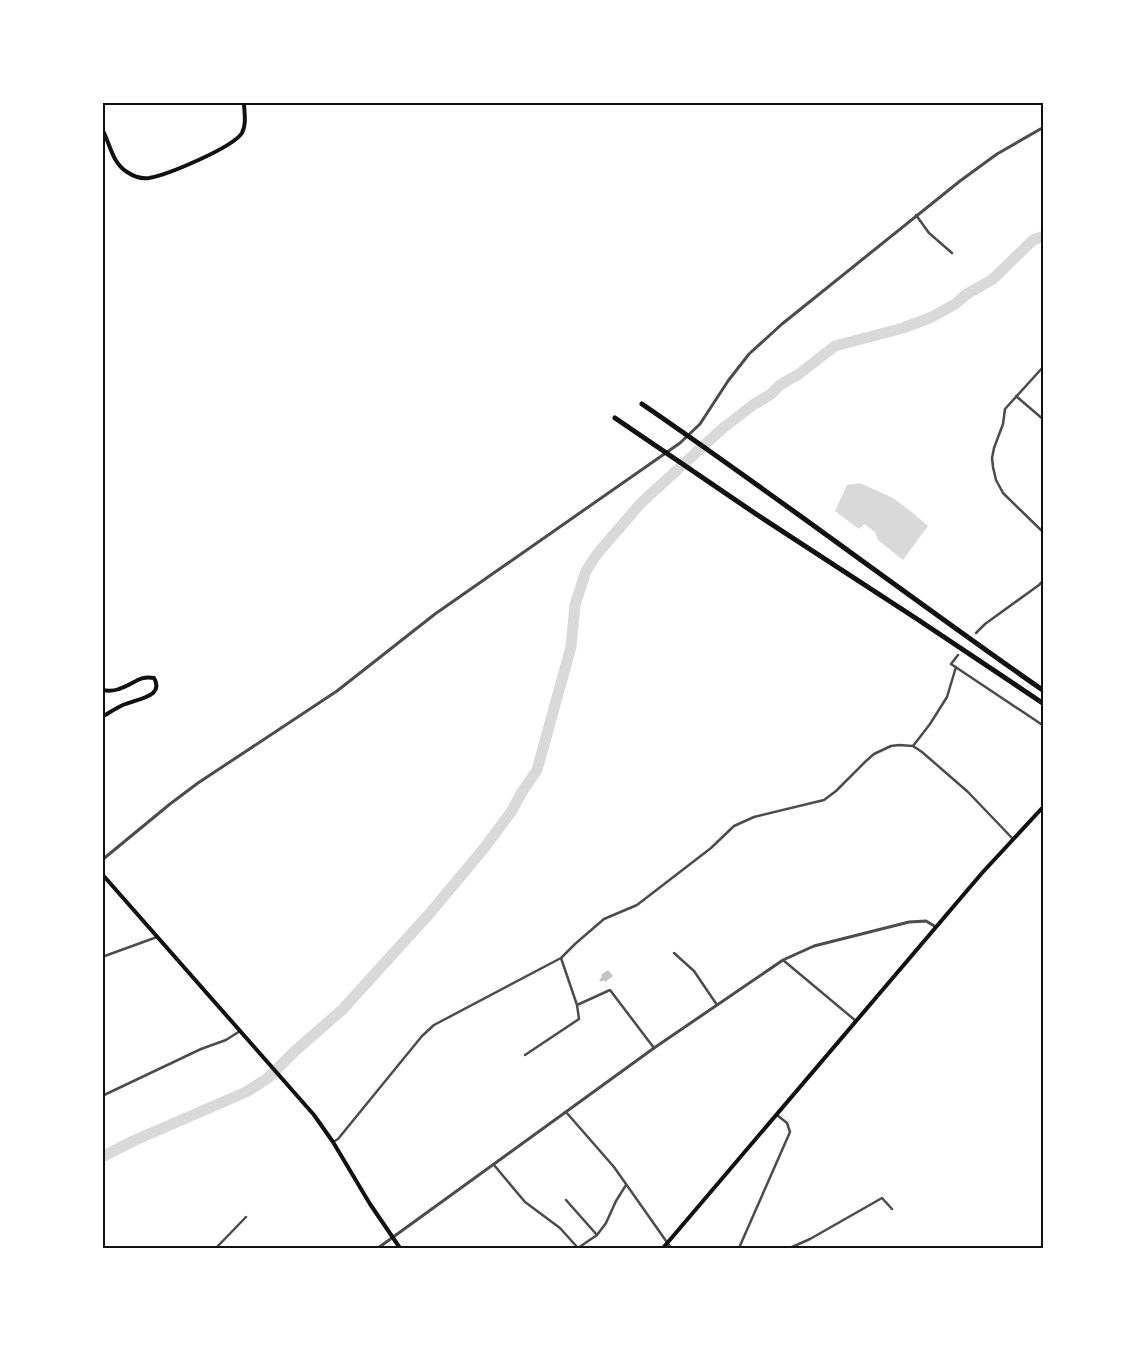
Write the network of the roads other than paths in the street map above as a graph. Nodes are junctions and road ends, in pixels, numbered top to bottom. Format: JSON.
{"nodes":[{"id":1,"x":244,"y":102,"type":"edge"},
{"id":2,"x":1044,"y":127,"type":"edge"},
{"id":3,"x":102,"y":129,"type":"edge"},
{"id":4,"x":916,"y":215,"type":"junction"},
{"id":5,"x":952,"y":254,"type":"dead end"},
{"id":6,"x":1044,"y":366,"type":"edge"},
{"id":7,"x":1016,"y":396,"type":"junction"},
{"id":8,"x":642,"y":404,"type":"dead end"},
{"id":9,"x":615,"y":418,"type":"dead end"},
{"id":10,"x":1044,"y":420,"type":"edge"},
{"id":11,"x":1044,"y":533,"type":"edge"},
{"id":12,"x":1044,"y":580,"type":"edge"},
{"id":13,"x":976,"y":633,"type":"dead end"},
{"id":14,"x":958,"y":655,"type":"dead end"},
{"id":15,"x":956,"y":667,"type":"junction"},
{"id":16,"x":102,"y":690,"type":"edge"},
{"id":17,"x":1044,"y":691,"type":"edge"},
{"id":18,"x":1044,"y":704,"type":"edge"},
{"id":19,"x":102,"y":717,"type":"edge"},
{"id":20,"x":1044,"y":726,"type":"edge"},
{"id":21,"x":913,"y":746,"type":"junction"},
{"id":22,"x":1044,"y":806,"type":"edge"},
{"id":23,"x":1013,"y":839,"type":"junction"},
{"id":24,"x":102,"y":860,"type":"edge"},
{"id":25,"x":102,"y":874,"type":"edge"},
{"id":26,"x":936,"y":927,"type":"junction"},
{"id":27,"x":158,"y":937,"type":"junction"},
{"id":28,"x":674,"y":953,"type":"dead end"},
{"id":29,"x":102,"y":957,"type":"edge"},
{"id":30,"x":561,"y":958,"type":"junction"},
{"id":31,"x":782,"y":960,"type":"junction"},
{"id":32,"x":577,"y":1005,"type":"junction"},
{"id":33,"x":717,"y":1005,"type":"junction"},
{"id":34,"x":856,"y":1021,"type":"junction"},
{"id":35,"x":240,"y":1031,"type":"junction"},
{"id":36,"x":654,"y":1048,"type":"junction"},
{"id":37,"x":525,"y":1055,"type":"dead end"},
{"id":38,"x":102,"y":1096,"type":"edge"},
{"id":39,"x":566,"y":1112,"type":"junction"},
{"id":40,"x":777,"y":1115,"type":"junction"},
{"id":41,"x":333,"y":1142,"type":"junction"},
{"id":42,"x":494,"y":1165,"type":"junction"},
{"id":43,"x":626,"y":1185,"type":"junction"},
{"id":44,"x":566,"y":1200,"type":"dead end"},
{"id":45,"x":892,"y":1209,"type":"dead end"},
{"id":46,"x":246,"y":1217,"type":"dead end"},
{"id":47,"x":597,"y":1235,"type":"junction"},
{"id":48,"x":393,"y":1238,"type":"junction"},
{"id":49,"x":668,"y":1243,"type":"junction"},
{"id":50,"x":216,"y":1248,"type":"edge"},
{"id":51,"x":378,"y":1248,"type":"edge"},
{"id":52,"x":400,"y":1248,"type":"edge"},
{"id":53,"x":578,"y":1248,"type":"edge"},
{"id":54,"x":664,"y":1248,"type":"edge"},
{"id":55,"x":671,"y":1248,"type":"edge"},
{"id":56,"x":738,"y":1248,"type":"edge"},
{"id":57,"x":790,"y":1248,"type":"edge"}],
"edges":[{"from":1,"to":3,"type":"main road"},
{"from":2,"to":4,"type":"street"},
{"from":4,"to":5,"type":"street"},
{"from":4,"to":24,"type":"street"},
{"from":6,"to":7,"type":"street"},
{"from":7,"to":10,"type":"street"},
{"from":7,"to":11,"type":"street"},
{"from":8,"to":17,"type":"highway"},
{"from":9,"to":18,"type":"highway"},
{"from":12,"to":13,"type":"street"},
{"from":14,"to":15,"type":"street"},
{"from":15,"to":20,"type":"street"},
{"from":15,"to":21,"type":"street"},
{"from":16,"to":19,"type":"main road"},
{"from":21,"to":23,"type":"street"},
{"from":21,"to":30,"type":"street"},
{"from":22,"to":23,"type":"main road"},
{"from":23,"to":26,"type":"main road"},
{"from":25,"to":27,"type":"main road"},
{"from":26,"to":31,"type":"street"},
{"from":26,"to":34,"type":"main road"},
{"from":27,"to":29,"type":"street"},
{"from":27,"to":35,"type":"main road"},
{"from":28,"to":33,"type":"street"},
{"from":30,"to":32,"type":"street"},
{"from":30,"to":41,"type":"street"},
{"from":31,"to":33,"type":"street"},
{"from":31,"to":34,"type":"street"},
{"from":32,"to":36,"type":"street"},
{"from":32,"to":37,"type":"street"},
{"from":33,"to":36,"type":"street"},
{"from":34,"to":40,"type":"main road"},
{"from":35,"to":38,"type":"street"},
{"from":35,"to":41,"type":"main road"},
{"from":36,"to":39,"type":"street"},
{"from":39,"to":42,"type":"street"},
{"from":39,"to":43,"type":"street"},
{"from":40,"to":49,"type":"main road"},
{"from":40,"to":56,"type":"street"},
{"from":41,"to":48,"type":"main road"},
{"from":42,"to":48,"type":"street"},
{"from":42,"to":53,"type":"street"},
{"from":43,"to":47,"type":"street"},
{"from":43,"to":49,"type":"street"},
{"from":44,"to":47,"type":"street"},
{"from":45,"to":57,"type":"street"},
{"from":46,"to":50,"type":"street"},
{"from":47,"to":53,"type":"street"},
{"from":48,"to":51,"type":"street"},
{"from":48,"to":52,"type":"main road"},
{"from":49,"to":54,"type":"main road"},
{"from":49,"to":55,"type":"street"}]}
